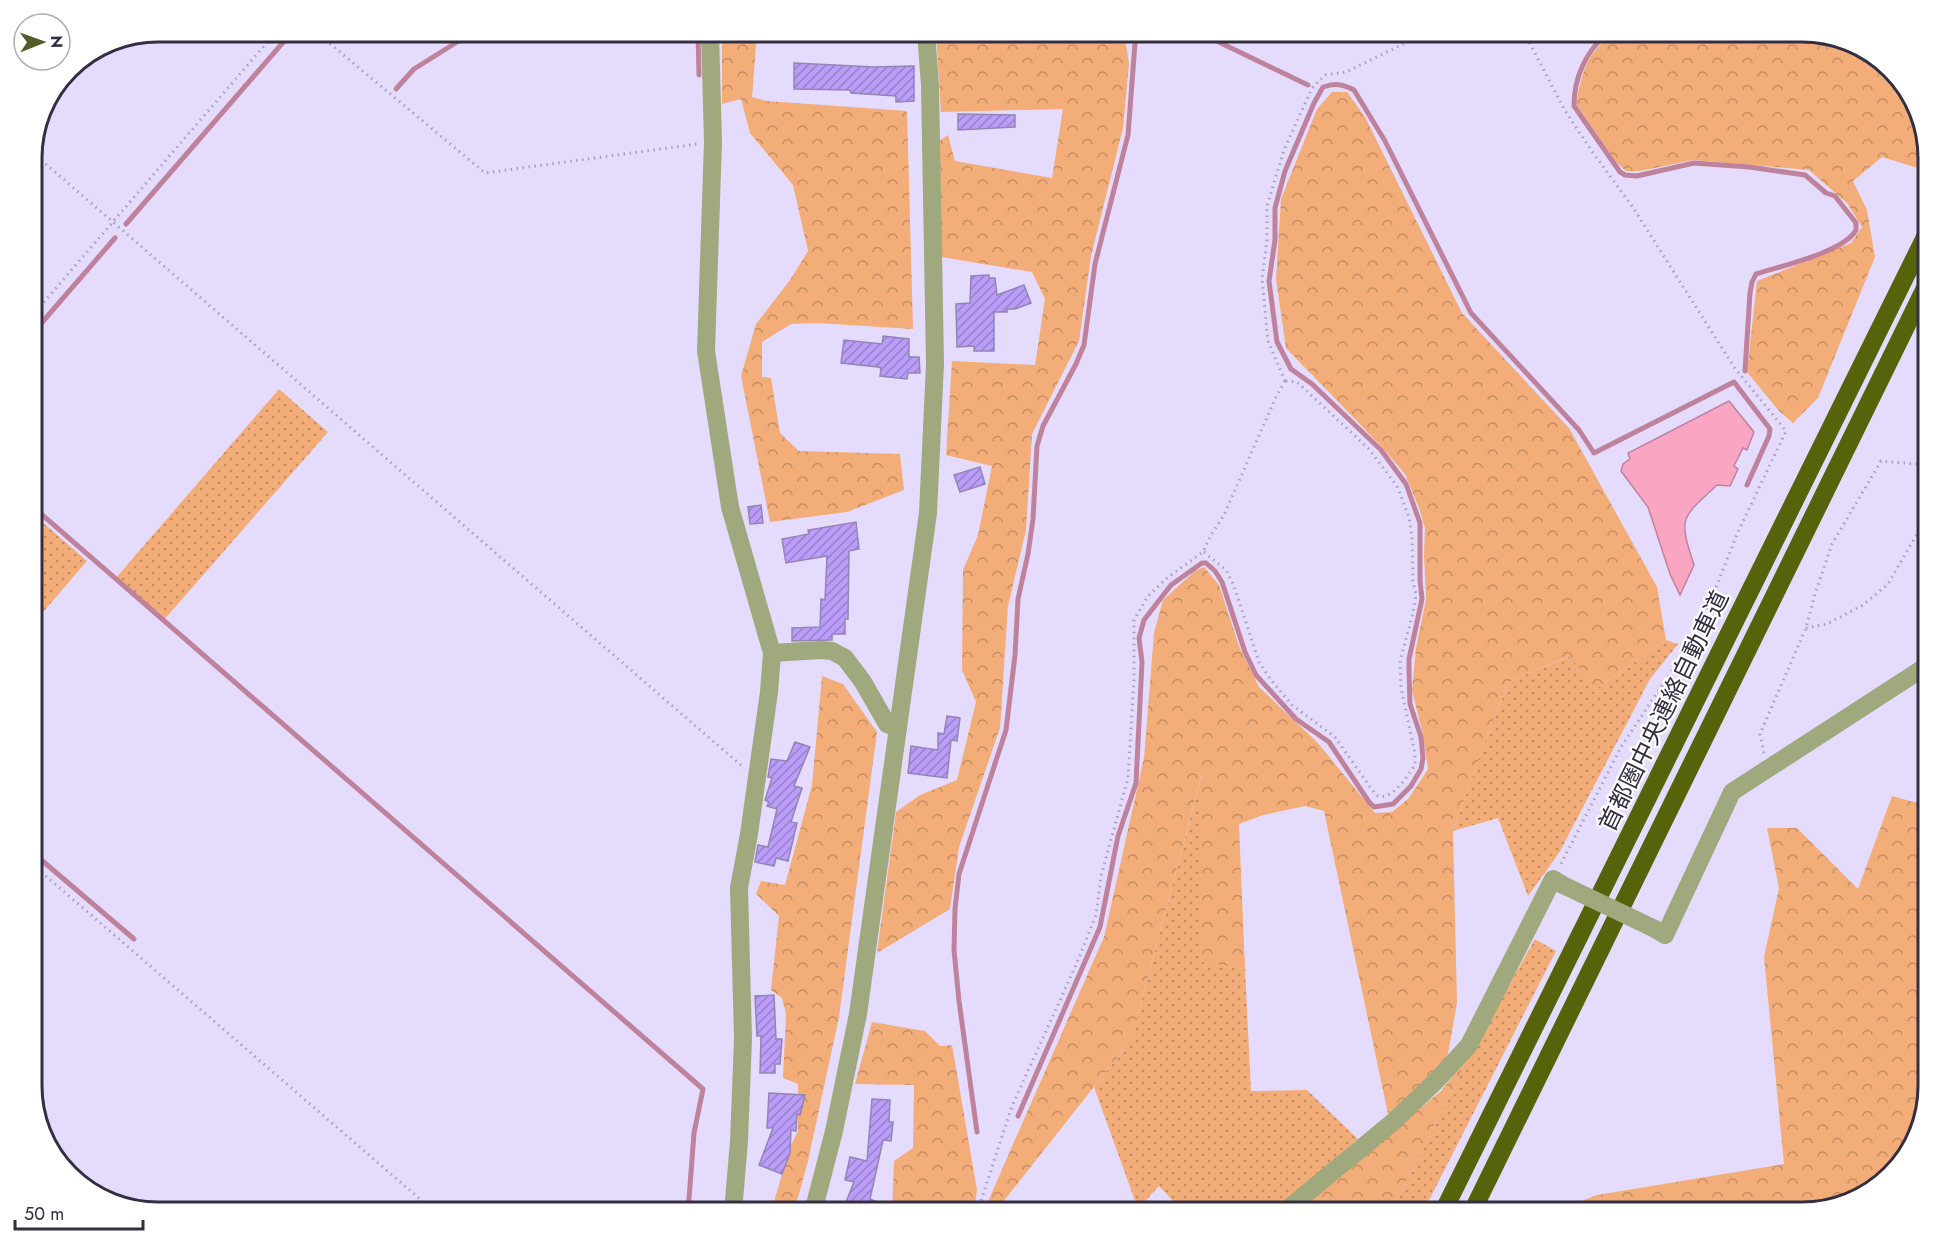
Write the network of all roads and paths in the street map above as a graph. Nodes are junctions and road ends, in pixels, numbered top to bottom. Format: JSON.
{"nodes":[{"id":1,"x":267,"y":42,"type":"edge"},
{"id":2,"x":328,"y":42,"type":"edge"},
{"id":3,"x":710,"y":42,"type":"edge"},
{"id":4,"x":927,"y":42,"type":"edge"},
{"id":5,"x":1408,"y":42,"type":"edge"},
{"id":6,"x":1529,"y":42,"type":"edge"},
{"id":7,"x":713,"y":142,"type":"junction"},
{"id":8,"x":42,"y":161,"type":"edge"},
{"id":9,"x":113,"y":222,"type":"junction"},
{"id":10,"x":1918,"y":253,"type":"edge"},
{"id":11,"x":42,"y":304,"type":"edge"},
{"id":12,"x":1918,"y":304,"type":"edge"},
{"id":13,"x":1285,"y":381,"type":"junction"},
{"id":14,"x":1918,"y":464,"type":"edge"},
{"id":15,"x":1918,"y":534,"type":"edge"},
{"id":16,"x":1203,"y":552,"type":"junction"},
{"id":17,"x":1806,"y":628,"type":"junction"},
{"id":18,"x":772,"y":653,"type":"junction"},
{"id":19,"x":1918,"y":672,"type":"edge"},
{"id":20,"x":898,"y":728,"type":"junction"},
{"id":21,"x":1767,"y":770,"type":"junction"},
{"id":22,"x":757,"y":776,"type":"junction"},
{"id":23,"x":42,"y":873,"type":"edge"},
{"id":24,"x":1560,"y":878,"type":"junction"},
{"id":25,"x":423,"y":1202,"type":"edge"},
{"id":26,"x":734,"y":1202,"type":"edge"},
{"id":27,"x":816,"y":1202,"type":"edge"},
{"id":28,"x":981,"y":1202,"type":"edge"},
{"id":29,"x":1296,"y":1202,"type":"edge"},
{"id":30,"x":1448,"y":1202,"type":"edge"},
{"id":31,"x":1477,"y":1202,"type":"edge"}],
"edges":[{"from":1,"to":9,"type":"path"},
{"from":2,"to":7,"type":"path"},
{"from":3,"to":7,"type":"street"},
{"from":4,"to":20,"type":"street"},
{"from":5,"to":13,"type":"path"},
{"from":6,"to":24,"type":"path"},
{"from":7,"to":18,"type":"street"},
{"from":8,"to":9,"type":"path"},
{"from":9,"to":11,"type":"path"},
{"from":9,"to":22,"type":"path"},
{"from":10,"to":30,"type":"highway","name":"首都圏中央連絡自動車道"},
{"from":12,"to":31,"type":"highway","name":"首都圏中央連絡自動車道"},
{"from":13,"to":16,"type":"path"},
{"from":13,"to":16,"type":"path"},
{"from":14,"to":17,"type":"path"},
{"from":15,"to":17,"type":"path"},
{"from":16,"to":28,"type":"path"},
{"from":17,"to":21,"type":"path"},
{"from":18,"to":20,"type":"street"},
{"from":18,"to":22,"type":"street"},
{"from":19,"to":21,"type":"street"},
{"from":20,"to":27,"type":"street"},
{"from":21,"to":24,"type":"street","bridge":true},
{"from":22,"to":26,"type":"street"},
{"from":23,"to":25,"type":"path"},
{"from":24,"to":29,"type":"street"}]}
